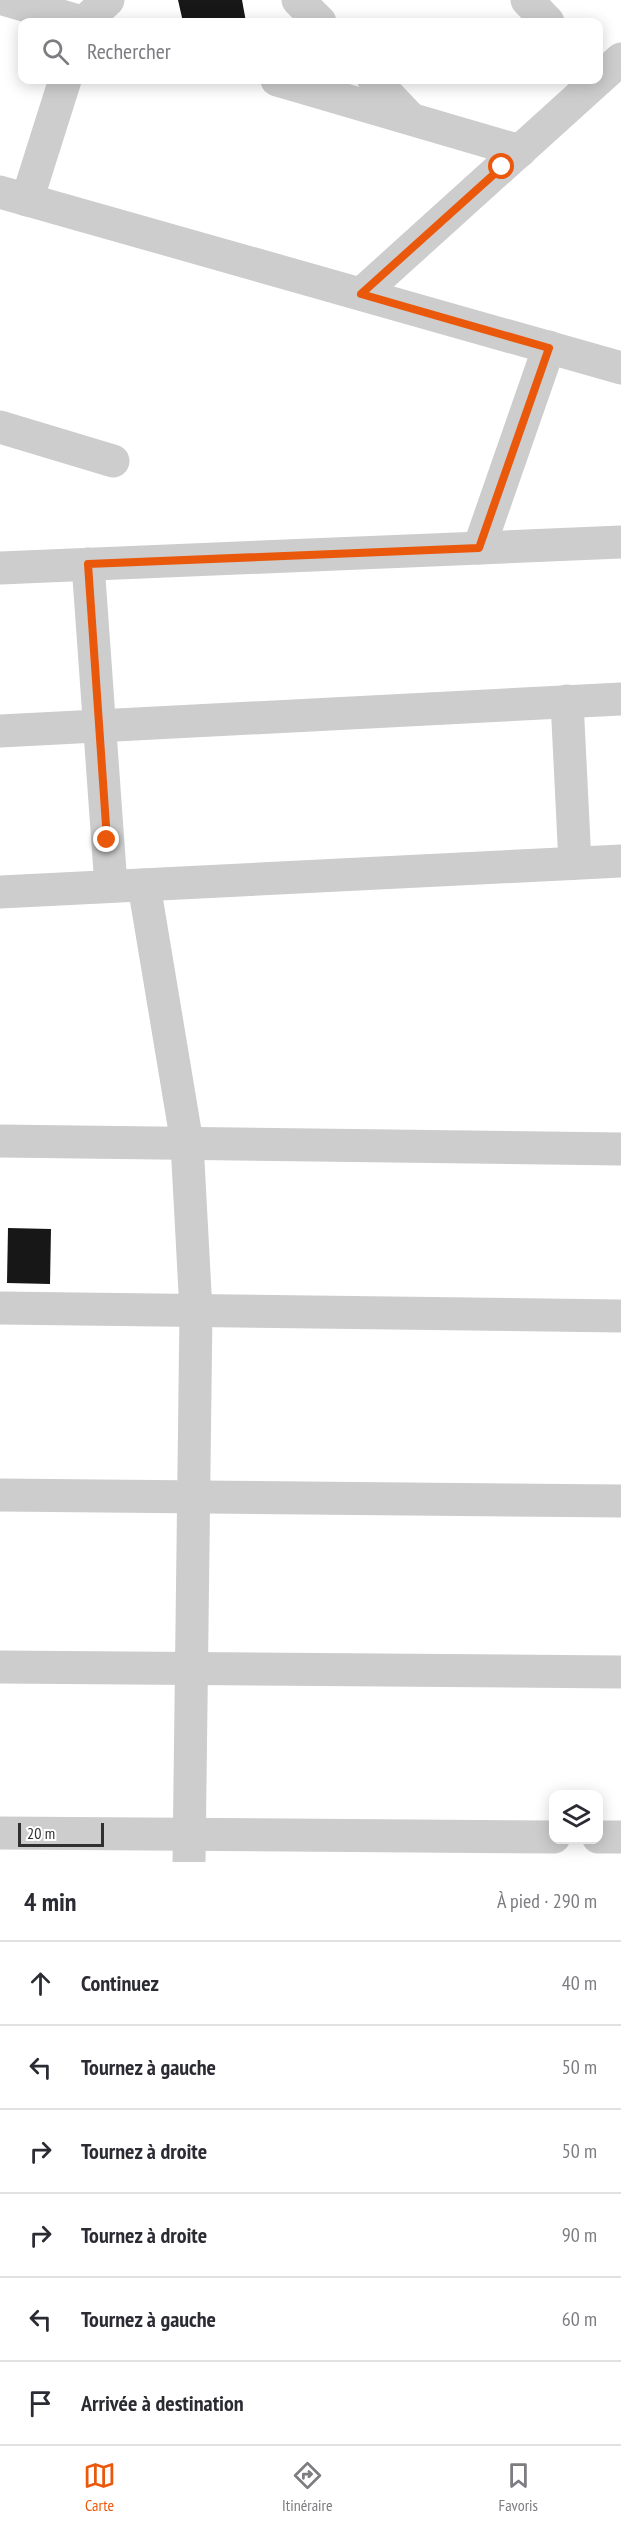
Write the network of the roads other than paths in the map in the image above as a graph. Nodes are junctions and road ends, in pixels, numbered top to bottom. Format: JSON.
{"nodes":[{"id":1,"x":6,"y":0,"type":"edge"},
{"id":2,"x":108,"y":0,"type":"edge"},
{"id":3,"x":298,"y":0,"type":"edge"},
{"id":4,"x":527,"y":0,"type":"edge"},
{"id":5,"x":69,"y":18,"type":"edge"},
{"id":6,"x":88,"y":18,"type":"edge"},
{"id":7,"x":316,"y":18,"type":"edge"},
{"id":8,"x":544,"y":18,"type":"edge"},
{"id":9,"x":63,"y":84,"type":"edge"},
{"id":10,"x":291,"y":84,"type":"edge"},
{"id":11,"x":378,"y":84,"type":"edge"},
{"id":12,"x":593,"y":84,"type":"edge"},
{"id":13,"x":412,"y":119,"type":"junction"},
{"id":14,"x":520,"y":151,"type":"junction"},
{"id":15,"x":14,"y":196,"type":"edge"},
{"id":16,"x":361,"y":294,"type":"junction"},
{"id":17,"x":549,"y":348,"type":"junction"},
{"id":18,"x":621,"y":368,"type":"edge"},
{"id":19,"x":0,"y":427,"type":"edge"},
{"id":20,"x":113,"y":462,"type":"dead end"},
{"id":21,"x":621,"y":542,"type":"edge"},
{"id":22,"x":479,"y":548,"type":"junction"},
{"id":23,"x":88,"y":564,"type":"junction"},
{"id":24,"x":0,"y":568,"type":"edge"},
{"id":25,"x":621,"y":699,"type":"edge"},
{"id":26,"x":567,"y":701,"type":"junction"},
{"id":27,"x":99,"y":726,"type":"junction"},
{"id":28,"x":0,"y":731,"type":"edge"},
{"id":29,"x":621,"y":861,"type":"edge"},
{"id":30,"x":575,"y":863,"type":"junction"},
{"id":31,"x":144,"y":885,"type":"junction"},
{"id":32,"x":111,"y":886,"type":"junction"},
{"id":33,"x":0,"y":892,"type":"edge"},
{"id":34,"x":0,"y":1141,"type":"edge"},
{"id":35,"x":187,"y":1143,"type":"junction"},
{"id":36,"x":621,"y":1149,"type":"edge"},
{"id":37,"x":0,"y":1308,"type":"edge"},
{"id":38,"x":196,"y":1311,"type":"junction"},
{"id":39,"x":621,"y":1316,"type":"edge"},
{"id":40,"x":0,"y":1495,"type":"edge"},
{"id":41,"x":193,"y":1497,"type":"junction"},
{"id":42,"x":621,"y":1502,"type":"edge"},
{"id":43,"x":0,"y":1667,"type":"edge"},
{"id":44,"x":191,"y":1668,"type":"junction"},
{"id":45,"x":621,"y":1672,"type":"edge"},
{"id":46,"x":0,"y":1833,"type":"edge"},
{"id":47,"x":549,"y":1837,"type":"edge"},
{"id":48,"x":603,"y":1837,"type":"edge"},
{"id":49,"x":621,"y":1837,"type":"edge"},
{"id":50,"x":189,"y":1848,"type":"edge"}],
"edges":[{"from":1,"to":5,"type":"street"},
{"from":2,"to":6,"type":"street"},
{"from":3,"to":7,"type":"street"},
{"from":4,"to":8,"type":"street"},
{"from":9,"to":15,"type":"street"},
{"from":10,"to":13,"type":"street"},
{"from":11,"to":13,"type":"street"},
{"from":12,"to":14,"type":"street"},
{"from":13,"to":14,"type":"street"},
{"from":14,"to":16,"type":"street"},
{"from":15,"to":16,"type":"street"},
{"from":16,"to":17,"type":"street"},
{"from":17,"to":18,"type":"street"},
{"from":17,"to":22,"type":"street"},
{"from":19,"to":20,"type":"street"},
{"from":21,"to":22,"type":"street"},
{"from":22,"to":23,"type":"street"},
{"from":23,"to":24,"type":"street"},
{"from":23,"to":27,"type":"street"},
{"from":25,"to":26,"type":"street"},
{"from":26,"to":27,"type":"street"},
{"from":26,"to":30,"type":"street"},
{"from":27,"to":28,"type":"street"},
{"from":27,"to":32,"type":"street"},
{"from":29,"to":30,"type":"street"},
{"from":30,"to":31,"type":"street"},
{"from":31,"to":32,"type":"street"},
{"from":31,"to":35,"type":"street"},
{"from":32,"to":33,"type":"street"},
{"from":34,"to":35,"type":"street"},
{"from":35,"to":36,"type":"street"},
{"from":35,"to":38,"type":"street"},
{"from":37,"to":38,"type":"street"},
{"from":38,"to":39,"type":"street"},
{"from":38,"to":41,"type":"street"},
{"from":40,"to":41,"type":"street"},
{"from":41,"to":42,"type":"street"},
{"from":41,"to":44,"type":"street"},
{"from":43,"to":44,"type":"street"},
{"from":44,"to":45,"type":"street"},
{"from":44,"to":50,"type":"street"},
{"from":46,"to":50,"type":"street"},
{"from":47,"to":50,"type":"street"},
{"from":48,"to":49,"type":"street"}]}
